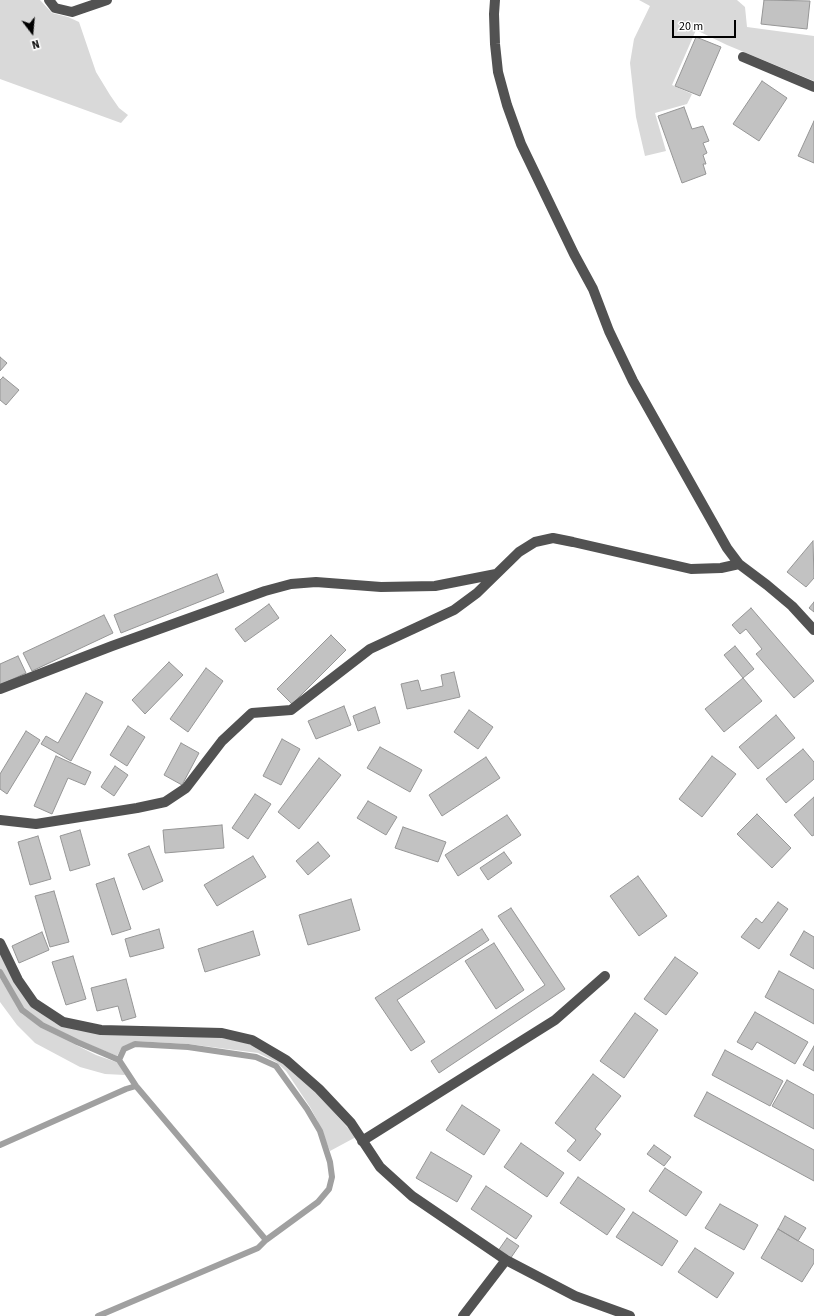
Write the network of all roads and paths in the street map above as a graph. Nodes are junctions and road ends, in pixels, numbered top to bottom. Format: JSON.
{"nodes":[{"id":1,"x":49,"y":0,"type":"edge"},
{"id":2,"x":107,"y":0,"type":"edge"},
{"id":3,"x":495,"y":0,"type":"edge"},
{"id":4,"x":743,"y":56,"type":"dead end"},
{"id":5,"x":814,"y":87,"type":"edge"},
{"id":6,"x":739,"y":564,"type":"junction"},
{"id":7,"x":496,"y":574,"type":"junction"},
{"id":8,"x":814,"y":630,"type":"edge"},
{"id":9,"x":0,"y":689,"type":"edge"},
{"id":10,"x":0,"y":820,"type":"edge"},
{"id":11,"x":0,"y":942,"type":"edge"},
{"id":12,"x":605,"y":976,"type":"dead end"},
{"id":13,"x":362,"y":1141,"type":"junction"},
{"id":14,"x":506,"y":1260,"type":"junction"},
{"id":15,"x":463,"y":1316,"type":"edge"},
{"id":16,"x":630,"y":1316,"type":"edge"}],
"edges":[{"from":1,"to":2,"type":"street"},
{"from":3,"to":6,"type":"street"},
{"from":4,"to":5,"type":"street"},
{"from":6,"to":7,"type":"street"},
{"from":6,"to":8,"type":"street"},
{"from":7,"to":9,"type":"street"},
{"from":7,"to":10,"type":"street"},
{"from":11,"to":13,"type":"street"},
{"from":12,"to":13,"type":"street"},
{"from":13,"to":14,"type":"street"},
{"from":14,"to":15,"type":"street"},
{"from":14,"to":16,"type":"street"}]}
